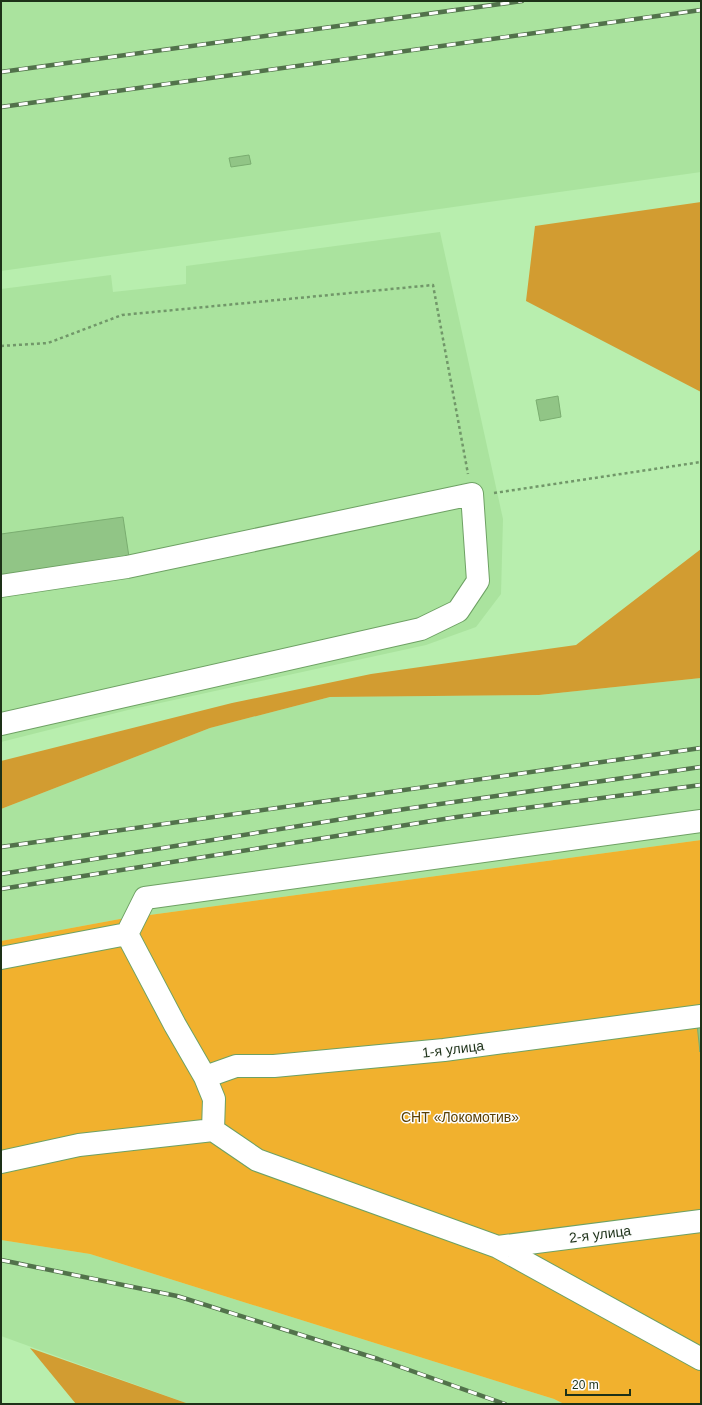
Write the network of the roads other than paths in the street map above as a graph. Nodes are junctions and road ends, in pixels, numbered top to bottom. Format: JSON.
{"nodes":[{"id":1,"x":1,"y":586,"type":"edge"},
{"id":2,"x":1,"y":724,"type":"edge"},
{"id":3,"x":701,"y":821,"type":"edge"},
{"id":4,"x":127,"y":934,"type":"junction"},
{"id":5,"x":1,"y":958,"type":"edge"},
{"id":6,"x":701,"y":1016,"type":"edge"},
{"id":7,"x":206,"y":1077,"type":"junction"},
{"id":8,"x":213,"y":1130,"type":"junction"},
{"id":9,"x":1,"y":1162,"type":"edge"},
{"id":10,"x":701,"y":1220,"type":"edge"},
{"id":11,"x":498,"y":1246,"type":"junction"},
{"id":12,"x":701,"y":1359,"type":"edge"}],
"edges":[{"from":1,"to":2,"type":"street"},
{"from":3,"to":4,"type":"street"},
{"from":4,"to":5,"type":"street"},
{"from":4,"to":7,"type":"street"},
{"from":6,"to":7,"type":"street","name":"1-я улица"},
{"from":7,"to":8,"type":"street"},
{"from":8,"to":9,"type":"street"},
{"from":8,"to":11,"type":"street"},
{"from":10,"to":11,"type":"street","name":"2-я улица"},
{"from":11,"to":12,"type":"street"}]}
